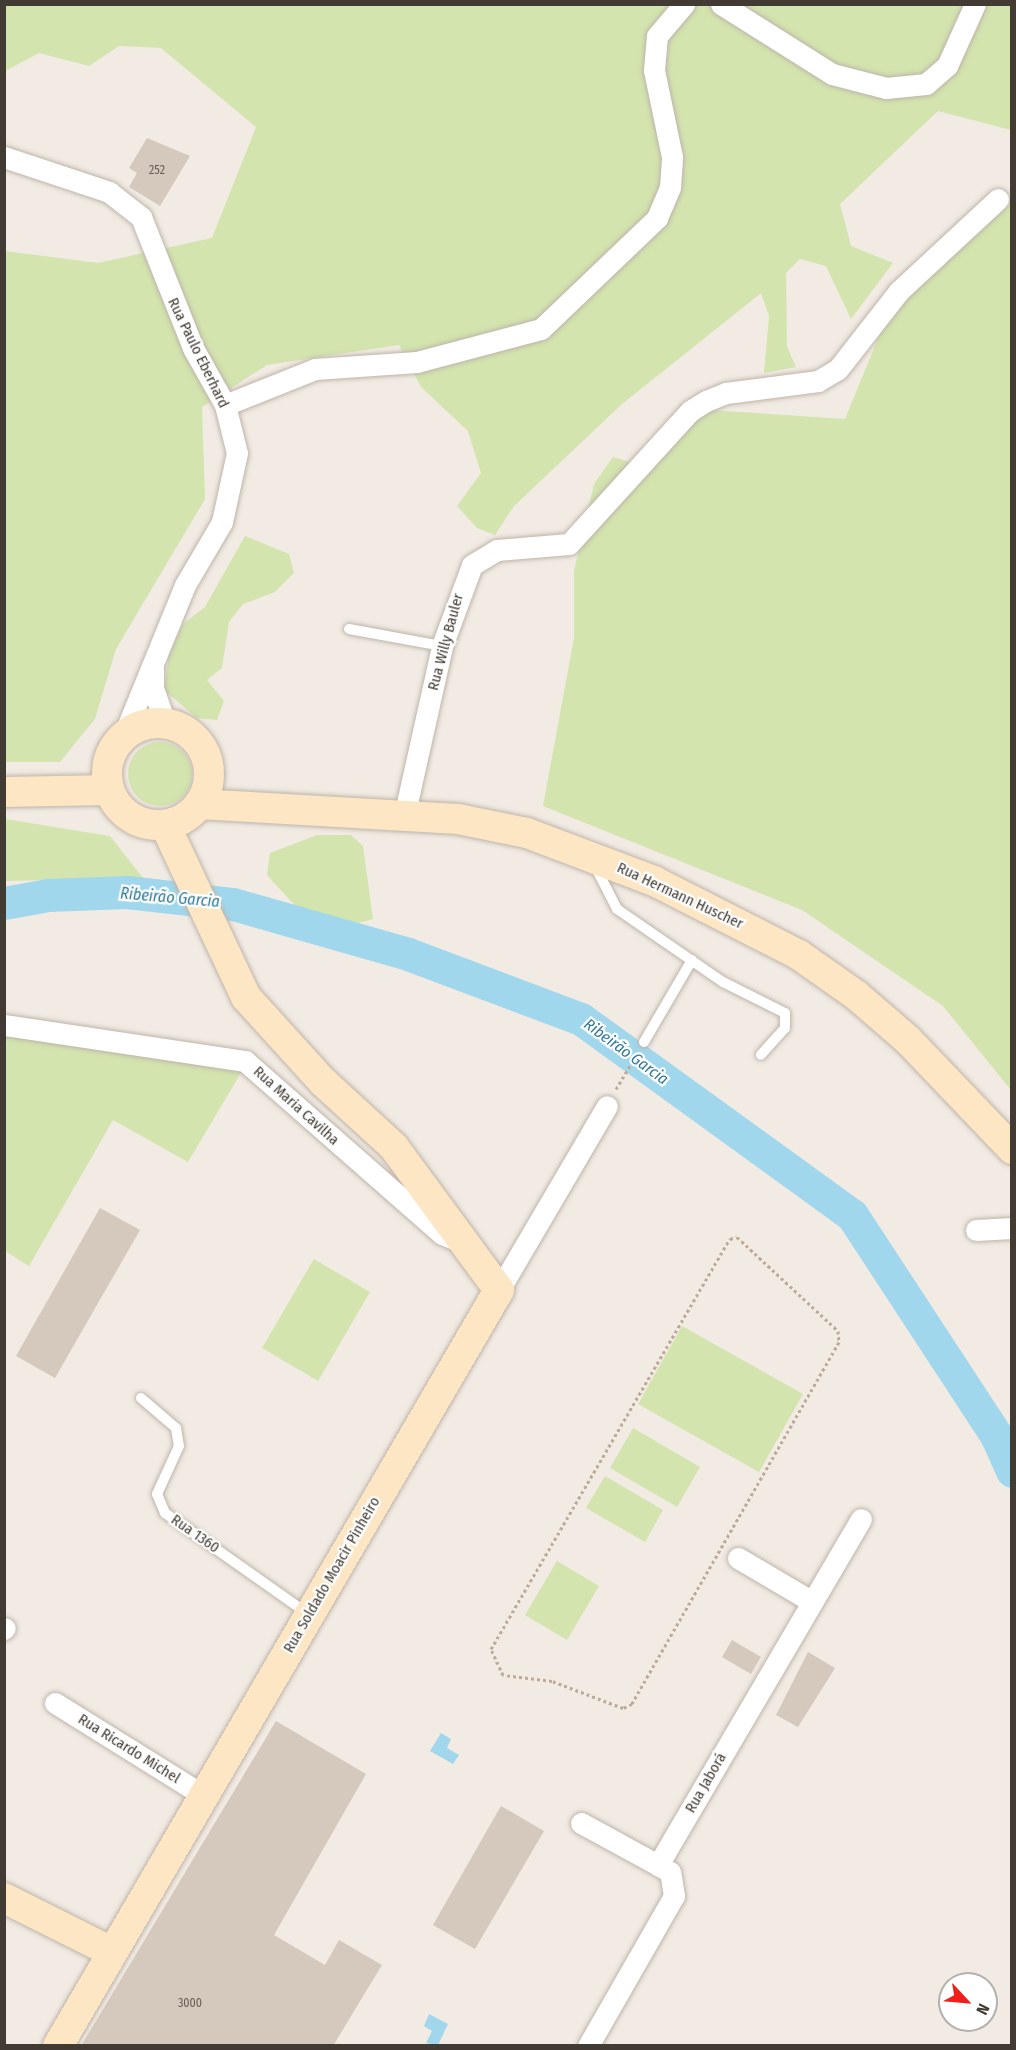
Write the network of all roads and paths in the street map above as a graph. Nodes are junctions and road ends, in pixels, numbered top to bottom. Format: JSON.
{"nodes":[{"id":1,"x":684,"y":4,"type":"edge"},
{"id":2,"x":721,"y":4,"type":"edge"},
{"id":3,"x":975,"y":4,"type":"edge"},
{"id":4,"x":4,"y":157,"type":"edge"},
{"id":5,"x":998,"y":199,"type":"dead end"},
{"id":6,"x":225,"y":405,"type":"junction"},
{"id":7,"x":349,"y":628,"type":"dead end"},
{"id":8,"x":442,"y":646,"type":"junction"},
{"id":9,"x":153,"y":662,"type":"junction"},
{"id":10,"x":165,"y":723,"type":"junction"},
{"id":11,"x":123,"y":737,"type":"junction"},
{"id":12,"x":208,"y":767,"type":"junction"},
{"id":13,"x":109,"y":790,"type":"junction"},
{"id":14,"x":4,"y":792,"type":"edge"},
{"id":15,"x":200,"y":804,"type":"junction"},
{"id":16,"x":274,"y":806,"type":"junction"},
{"id":17,"x":405,"y":812,"type":"junction"},
{"id":18,"x":165,"y":825,"type":"junction"},
{"id":19,"x":591,"y":856,"type":"junction"},
{"id":20,"x":692,"y":960,"type":"junction"},
{"id":21,"x":4,"y":1025,"type":"edge"},
{"id":22,"x":644,"y":1042,"type":"joint"},
{"id":23,"x":761,"y":1055,"type":"dead end"},
{"id":24,"x":607,"y":1106,"type":"joint"},
{"id":25,"x":1011,"y":1149,"type":"edge"},
{"id":26,"x":1011,"y":1228,"type":"edge"},
{"id":27,"x":976,"y":1230,"type":"dead end"},
{"id":28,"x":466,"y":1244,"type":"junction"},
{"id":29,"x":499,"y":1290,"type":"junction"},
{"id":30,"x":141,"y":1398,"type":"dead end"},
{"id":31,"x":861,"y":1519,"type":"dead end"},
{"id":32,"x":738,"y":1558,"type":"dead end"},
{"id":33,"x":811,"y":1601,"type":"junction"},
{"id":34,"x":309,"y":1615,"type":"junction"},
{"id":35,"x":552,"y":1681,"type":"joint"},
{"id":36,"x":55,"y":1703,"type":"dead end"},
{"id":37,"x":203,"y":1795,"type":"junction"},
{"id":38,"x":581,"y":1823,"type":"dead end"},
{"id":39,"x":658,"y":1865,"type":"junction"},
{"id":40,"x":4,"y":1898,"type":"edge"},
{"id":41,"x":112,"y":1952,"type":"junction"},
{"id":42,"x":58,"y":2046,"type":"edge"},
{"id":43,"x":588,"y":2046,"type":"edge"}],
"edges":[{"from":1,"to":6,"type":"street"},
{"from":2,"to":3,"type":"street"},
{"from":4,"to":6,"type":"street","name":"Rua Paulo Eberhard"},
{"from":5,"to":8,"type":"street","name":"Rua Willy Bauler"},
{"from":6,"to":9,"type":"street","name":"Rua Paulo Eberhard"},
{"from":7,"to":8,"type":"lane"},
{"from":8,"to":17,"type":"street","name":"Rua Willy Bauler"},
{"from":9,"to":10,"type":"street","name":"Rua Paulo Eberhard"},
{"from":9,"to":11,"type":"street","name":"Rua Paulo Eberhard"},
{"from":10,"to":11,"type":"street"},
{"from":10,"to":12,"type":"street"},
{"from":11,"to":13,"type":"street"},
{"from":12,"to":15,"type":"street"},
{"from":12,"to":16,"type":"street","name":"Rua Hermann Huscher"},
{"from":13,"to":14,"type":"street"},
{"from":13,"to":18,"type":"street"},
{"from":15,"to":16,"type":"street","name":"Rua Hermann Huscher"},
{"from":15,"to":18,"type":"street"},
{"from":16,"to":17,"type":"street","name":"Rua Hermann Huscher"},
{"from":17,"to":19,"type":"street","name":"Rua Hermann Huscher"},
{"from":18,"to":28,"type":"street"},
{"from":19,"to":20,"type":"lane"},
{"from":19,"to":25,"type":"street","name":"Rua Hermann Huscher"},
{"from":20,"to":22,"type":"lane"},
{"from":20,"to":23,"type":"lane"},
{"from":21,"to":28,"type":"street","name":"Rua Maria Cavilha"},
{"from":22,"to":24,"type":"path"},
{"from":24,"to":29,"type":"street","name":"Rua Soldado Moacir Pinheiro"},
{"from":26,"to":27,"type":"street"},
{"from":28,"to":29,"type":"street","name":"Rua Maria Cavilha"},
{"from":29,"to":34,"type":"street","name":"Rua Soldado Moacir Pinheiro"},
{"from":30,"to":34,"type":"lane","name":"Rua 1360"},
{"from":31,"to":33,"type":"street","name":"Rua Jaborá"},
{"from":32,"to":33,"type":"street"},
{"from":33,"to":39,"type":"street","name":"Rua Jaborá"},
{"from":34,"to":37,"type":"street","name":"Rua Soldado Moacir Pinheiro"},
{"from":35,"to":35,"type":"path"},
{"from":36,"to":37,"type":"street","name":"Rua Ricardo Michel"},
{"from":37,"to":41,"type":"street","name":"Rua Soldado Moacir Pinheiro"},
{"from":38,"to":39,"type":"street"},
{"from":39,"to":43,"type":"street"},
{"from":40,"to":41,"type":"street"},
{"from":41,"to":42,"type":"street","name":"Rua Soldado Moacir Pinheiro"}]}
